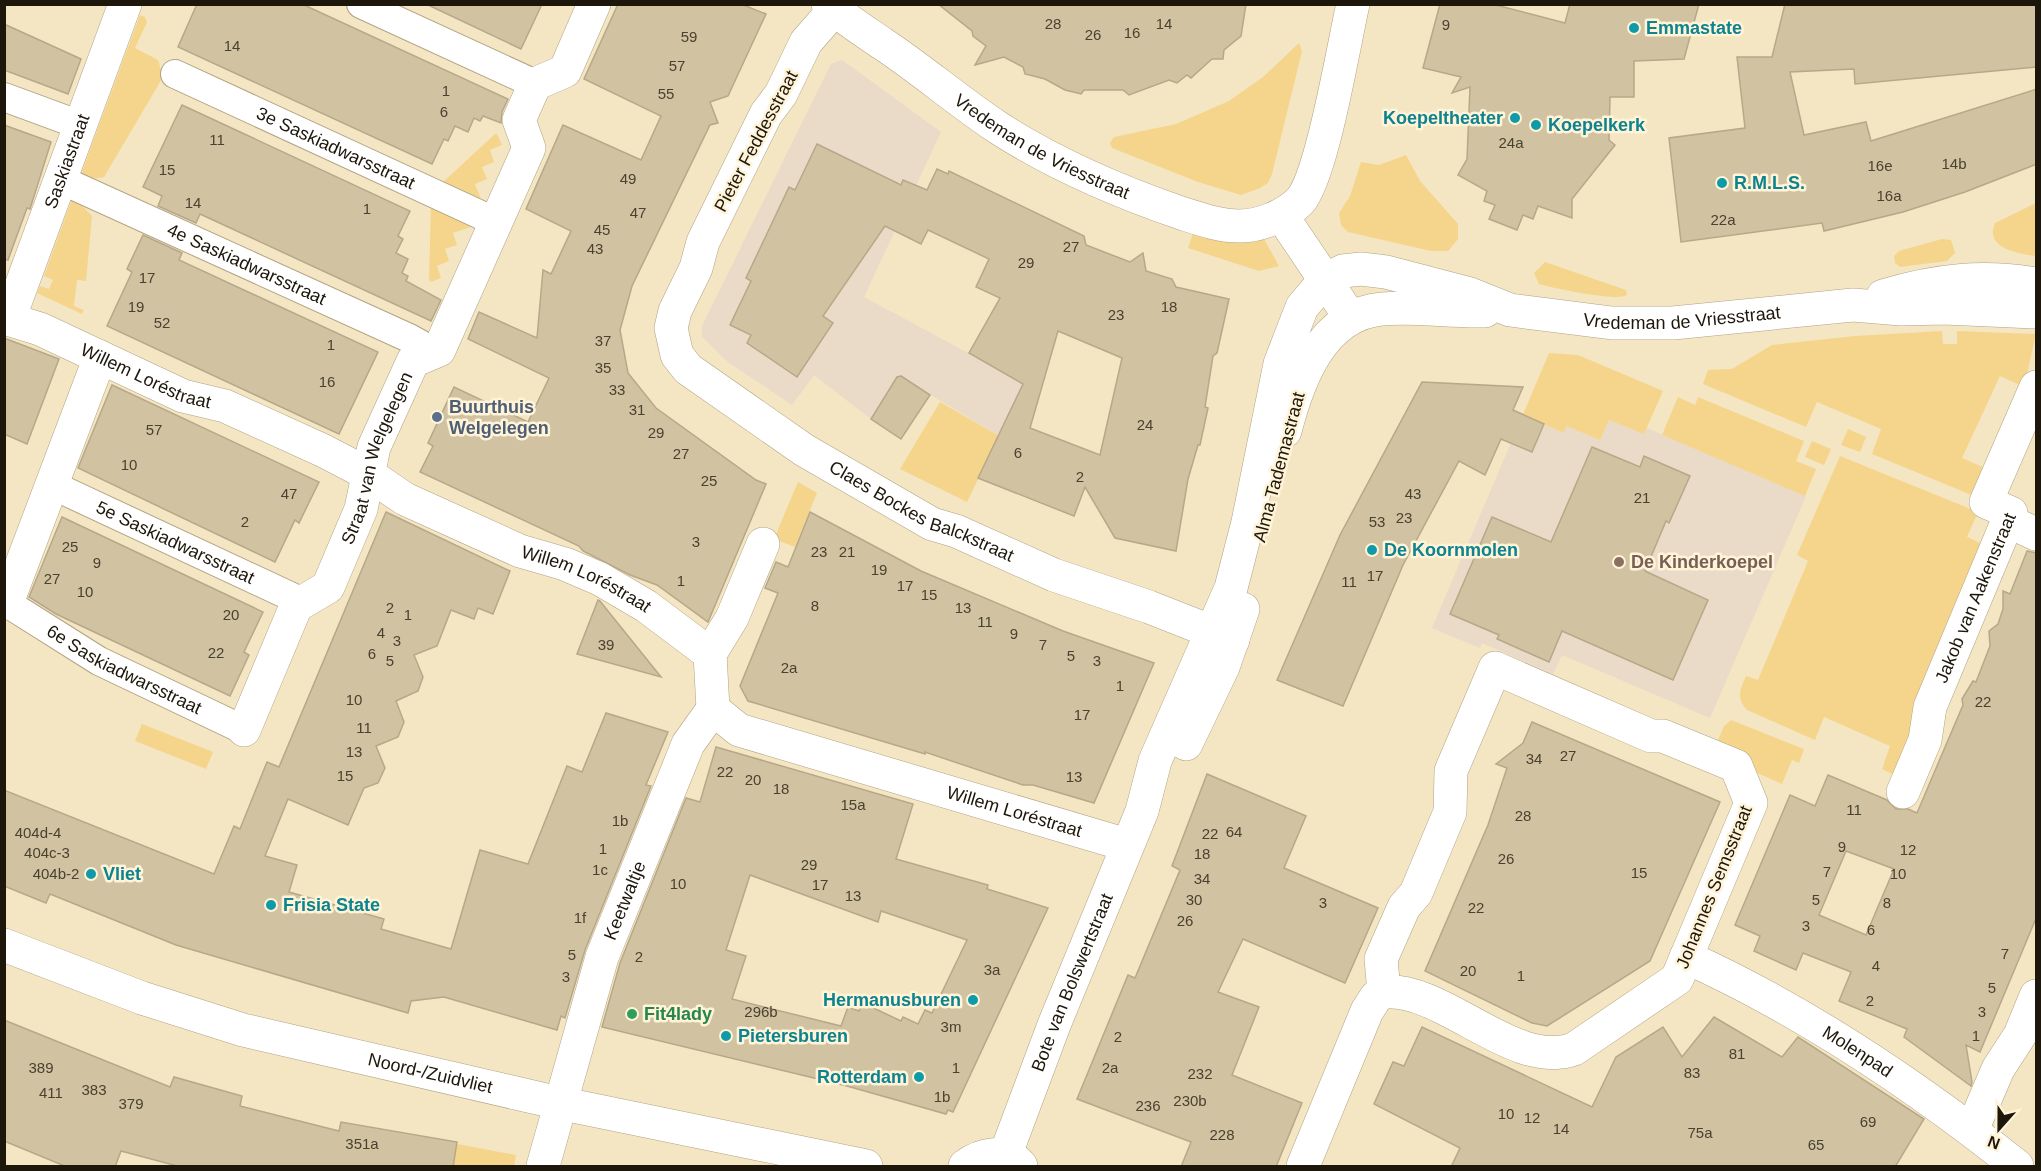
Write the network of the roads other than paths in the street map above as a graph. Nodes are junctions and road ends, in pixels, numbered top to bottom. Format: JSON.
{"nodes":[{"id":1,"x":124,"y":4,"type":"edge"},
{"id":2,"x":361,"y":4,"type":"edge"},
{"id":3,"x":594,"y":4,"type":"edge"},
{"id":4,"x":1353,"y":4,"type":"edge"},
{"id":5,"x":831,"y":7,"type":"edge"},
{"id":6,"x":175,"y":74,"type":"dead end"},
{"id":7,"x":535,"y":84,"type":"junction"},
{"id":8,"x":4,"y":98,"type":"edge"},
{"id":9,"x":80,"y":125,"type":"junction"},
{"id":10,"x":59,"y":179,"type":"junction"},
{"id":11,"x":1286,"y":221,"type":"junction"},
{"id":12,"x":496,"y":222,"type":"junction"},
{"id":13,"x":1325,"y":280,"type":"junction"},
{"id":14,"x":2037,"y":284,"type":"edge"},
{"id":15,"x":1853,"y":305,"type":"junction"},
{"id":16,"x":1510,"y":310,"type":"junction"},
{"id":17,"x":675,"y":311,"type":"joint"},
{"id":18,"x":2037,"y":312,"type":"edge"},
{"id":19,"x":1350,"y":318,"type":"junction"},
{"id":20,"x":7,"y":319,"type":"edge"},
{"id":21,"x":425,"y":356,"type":"junction"},
{"id":22,"x":100,"y":357,"type":"junction"},
{"id":23,"x":2037,"y":387,"type":"edge"},
{"id":24,"x":368,"y":474,"type":"junction"},
{"id":25,"x":51,"y":485,"type":"junction"},
{"id":26,"x":2022,"y":528,"type":"edge"},
{"id":27,"x":763,"y":544,"type":"dead end"},
{"id":28,"x":7,"y":603,"type":"joint"},
{"id":29,"x":296,"y":606,"type":"junction"},
{"id":30,"x":1222,"y":637,"type":"junction"},
{"id":31,"x":710,"y":654,"type":"junction"},
{"id":32,"x":712,"y":709,"type":"junction"},
{"id":33,"x":244,"y":730,"type":"joint"},
{"id":34,"x":1903,"y":792,"type":"dead end"},
{"id":35,"x":1127,"y":845,"type":"junction"},
{"id":36,"x":4,"y":945,"type":"edge"},
{"id":37,"x":1686,"y":957,"type":"junction"},
{"id":38,"x":1384,"y":992,"type":"junction"},
{"id":39,"x":2037,"y":996,"type":"edge"},
{"id":40,"x":559,"y":1103,"type":"junction"},
{"id":41,"x":1972,"y":1130,"type":"junction"},
{"id":42,"x":1013,"y":1161,"type":"edge"},
{"id":43,"x":543,"y":1167,"type":"edge"},
{"id":44,"x":866,"y":1167,"type":"edge"},
{"id":45,"x":965,"y":1167,"type":"edge"},
{"id":46,"x":1303,"y":1167,"type":"edge"},
{"id":47,"x":2017,"y":1167,"type":"edge"}],
"edges":[{"from":1,"to":9,"type":"street","name":"Saskiastraat"},
{"from":2,"to":7,"type":"street"},
{"from":3,"to":7,"type":"street"},
{"from":4,"to":11,"type":"street"},
{"from":5,"to":11,"type":"street","name":"Vredeman de Vriesstraat"},
{"from":5,"to":17,"type":"street","name":"Pieter Feddesstraat"},
{"from":6,"to":12,"type":"street","name":"3e Saskiadwarsstraat"},
{"from":7,"to":12,"type":"street","name":"Straat van Welgelegen"},
{"from":8,"to":9,"type":"street"},
{"from":9,"to":10,"type":"street","name":"Saskiastraat"},
{"from":10,"to":20,"type":"street","name":"Saskiastraat"},
{"from":10,"to":21,"type":"street","name":"4e Saskiadwarsstraat"},
{"from":11,"to":13,"type":"street"},
{"from":12,"to":21,"type":"street","name":"Straat van Welgelegen"},
{"from":13,"to":16,"type":"street","name":"Vredeman de Vriesstraat"},
{"from":13,"to":19,"type":"street"},
{"from":13,"to":30,"type":"street","name":"Alma Tademastraat"},
{"from":14,"to":15,"type":"street","name":"Vredeman de Vriesstraat"},
{"from":15,"to":16,"type":"street","name":"Vredeman de Vriesstraat"},
{"from":15,"to":18,"type":"street","name":"Vredeman de Vriesstraat"},
{"from":16,"to":19,"type":"street","name":"Vredeman de Vriesstraat"},
{"from":17,"to":30,"type":"street","name":"Claes Bockes Balckstraat"},
{"from":19,"to":30,"type":"street","name":"Alma Tademastraat"},
{"from":20,"to":22,"type":"street","name":"Willem Loréstraat"},
{"from":21,"to":24,"type":"street","name":"Straat van Welgelegen"},
{"from":22,"to":24,"type":"street","name":"Willem Loréstraat"},
{"from":22,"to":25,"type":"street"},
{"from":23,"to":26,"type":"street","name":"Jakob van Aakenstraat"},
{"from":24,"to":29,"type":"street","name":"Straat van Welgelegen"},
{"from":24,"to":31,"type":"street","name":"Willem Loréstraat"},
{"from":25,"to":28,"type":"street"},
{"from":25,"to":29,"type":"street","name":"5e Saskiadwarsstraat"},
{"from":26,"to":34,"type":"street","name":"Jakob van Aakenstraat"},
{"from":27,"to":31,"type":"street"},
{"from":28,"to":33,"type":"street","name":"6e Saskiadwarsstraat"},
{"from":29,"to":33,"type":"street"},
{"from":30,"to":35,"type":"street","name":"Bote van Bolswertstraat"},
{"from":31,"to":32,"type":"street"},
{"from":32,"to":35,"type":"street","name":"Willem Loréstraat"},
{"from":32,"to":40,"type":"street","name":"Keetwaltje"},
{"from":35,"to":42,"type":"street","name":"Bote van Bolswertstraat"},
{"from":36,"to":40,"type":"street","name":"Noord-/Zuidvliet"},
{"from":37,"to":38,"type":"street","name":"Johannes Semsstraat"},
{"from":37,"to":38,"type":"street","name":"Johannes Semsstraat"},
{"from":37,"to":41,"type":"street","name":"Molenpad"},
{"from":38,"to":46,"type":"street"},
{"from":39,"to":41,"type":"street"},
{"from":40,"to":43,"type":"street","name":"Keetwaltje"},
{"from":40,"to":44,"type":"street","name":"Noord-/Zuidvliet"},
{"from":41,"to":47,"type":"street","name":"Molenpad"},
{"from":42,"to":45,"type":"street"}]}
